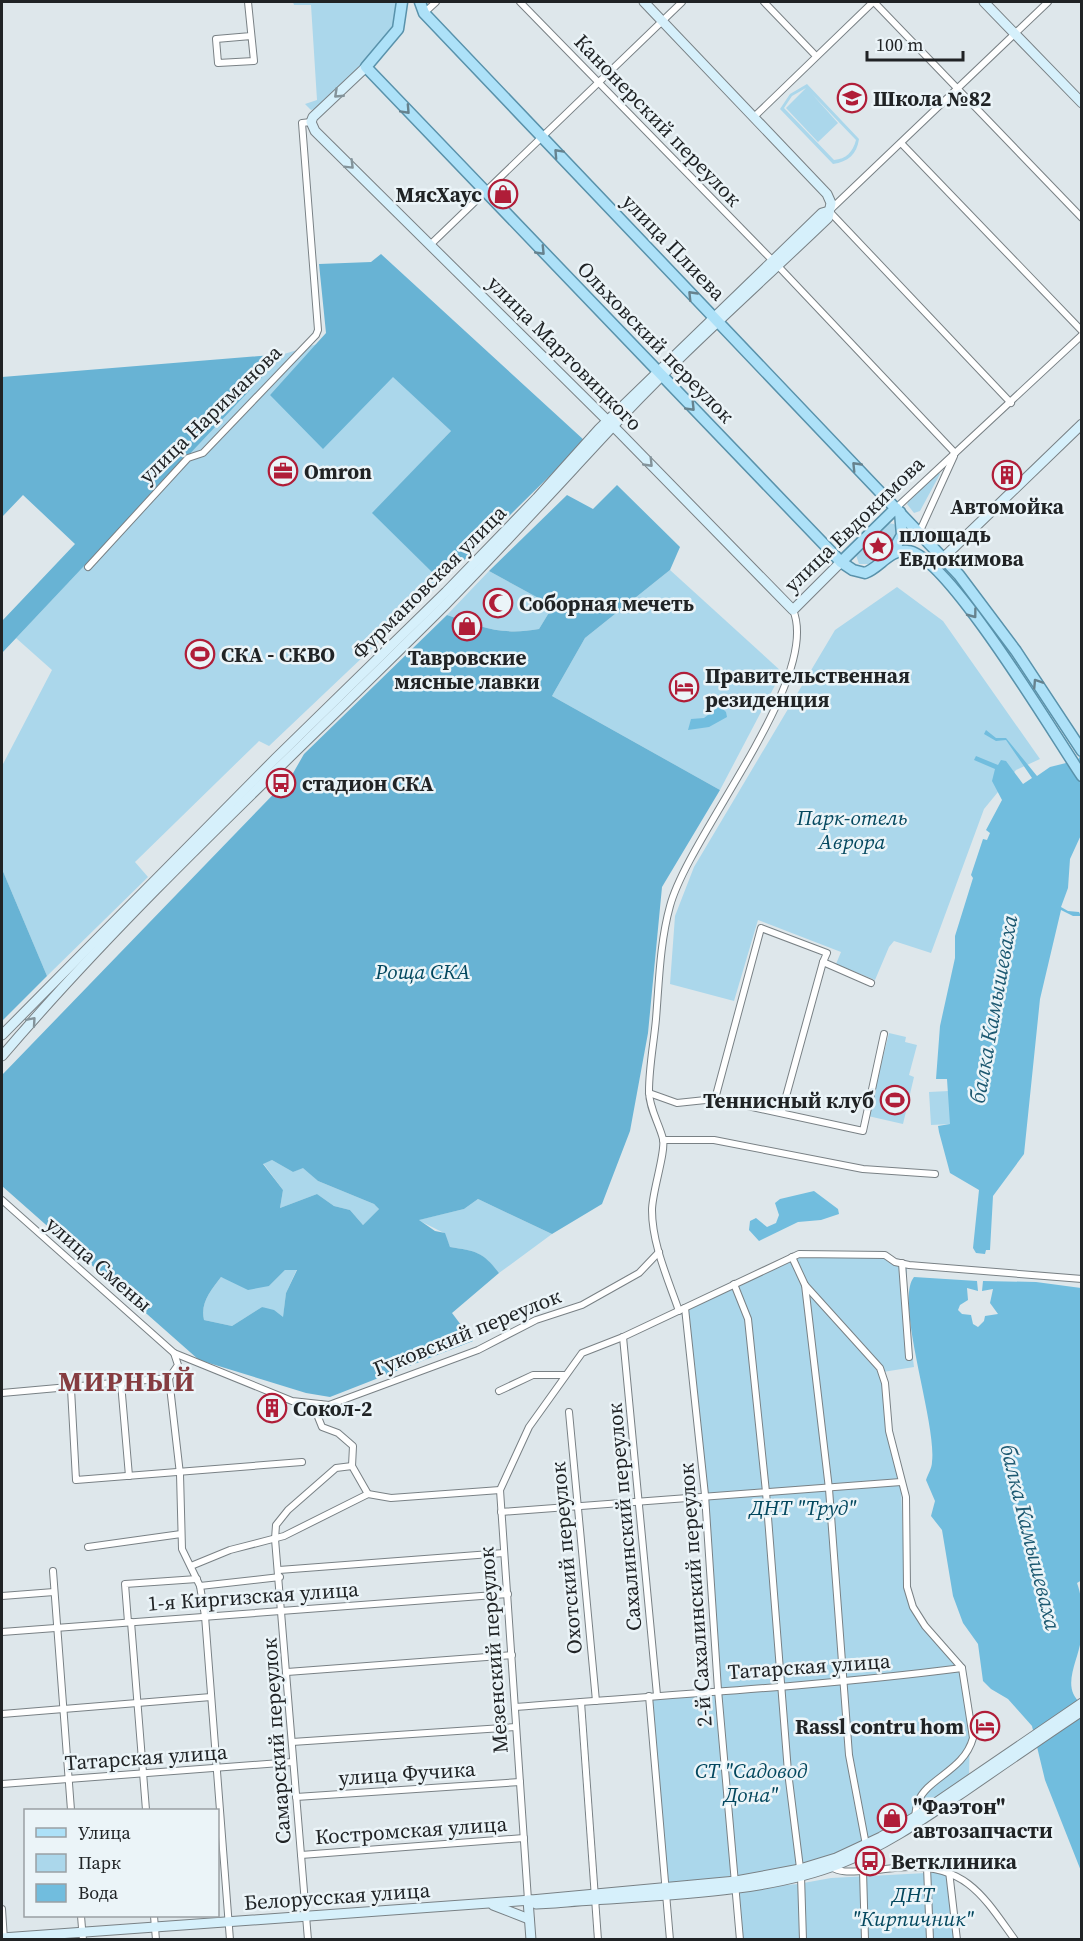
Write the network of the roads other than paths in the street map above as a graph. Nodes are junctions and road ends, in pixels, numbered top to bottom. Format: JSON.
{"nodes":[{"id":1,"x":248,"y":2,"type":"edge"},
{"id":2,"x":402,"y":2,"type":"edge"},
{"id":3,"x":420,"y":2,"type":"edge"},
{"id":4,"x":436,"y":2,"type":"edge"},
{"id":5,"x":520,"y":2,"type":"edge"},
{"id":6,"x":644,"y":2,"type":"edge"},
{"id":7,"x":682,"y":2,"type":"edge"},
{"id":8,"x":764,"y":2,"type":"edge"},
{"id":9,"x":873,"y":2,"type":"edge"},
{"id":10,"x":984,"y":2,"type":"edge"},
{"id":11,"x":1048,"y":2,"type":"edge"},
{"id":12,"x":424,"y":13,"type":"junction"},
{"id":13,"x":662,"y":20,"type":"junction"},
{"id":14,"x":1015,"y":34,"type":"junction"},
{"id":15,"x":251,"y":36,"type":"junction"},
{"id":16,"x":816,"y":56,"type":"junction"},
{"id":17,"x":366,"y":68,"type":"junction"},
{"id":18,"x":598,"y":82,"type":"junction"},
{"id":19,"x":957,"y":88,"type":"junction"},
{"id":20,"x":1082,"y":103,"type":"edge"},
{"id":21,"x":755,"y":116,"type":"junction"},
{"id":22,"x":311,"y":122,"type":"junction"},
{"id":23,"x":542,"y":136,"type":"junction"},
{"id":24,"x":901,"y":143,"type":"junction"},
{"id":25,"x":484,"y":192,"type":"junction"},
{"id":26,"x":829,"y":211,"type":"junction"},
{"id":27,"x":1082,"y":218,"type":"edge"},
{"id":28,"x":430,"y":245,"type":"junction"},
{"id":29,"x":775,"y":264,"type":"junction"},
{"id":30,"x":716,"y":320,"type":"junction"},
{"id":31,"x":1082,"y":333,"type":"edge"},
{"id":32,"x":659,"y":375,"type":"junction"},
{"id":33,"x":1011,"y":403,"type":"junction"},
{"id":34,"x":610,"y":424,"type":"junction"},
{"id":35,"x":1082,"y":424,"type":"edge"},
{"id":36,"x":956,"y":453,"type":"junction"},
{"id":37,"x":898,"y":510,"type":"junction"},
{"id":38,"x":919,"y":533,"type":"junction"},
{"id":39,"x":892,"y":553,"type":"junction"},
{"id":40,"x":841,"y":562,"type":"junction"},
{"id":41,"x":936,"y":563,"type":"junction"},
{"id":42,"x":88,"y":567,"type":"dead end"},
{"id":43,"x":793,"y":610,"type":"junction"},
{"id":44,"x":1082,"y":751,"type":"edge"},
{"id":45,"x":1082,"y":776,"type":"edge"},
{"id":46,"x":823,"y":962,"type":"junction"},
{"id":47,"x":59,"y":983,"type":"junction"},
{"id":48,"x":871,"y":983,"type":"dead end"},
{"id":49,"x":884,"y":1034,"type":"dead end"},
{"id":50,"x":2,"y":1035,"type":"edge"},
{"id":51,"x":2,"y":1056,"type":"edge"},
{"id":52,"x":649,"y":1093,"type":"junction"},
{"id":53,"x":715,"y":1100,"type":"junction"},
{"id":54,"x":782,"y":1112,"type":"junction"},
{"id":55,"x":663,"y":1140,"type":"junction"},
{"id":56,"x":934,"y":1174,"type":"dead end"},
{"id":57,"x":2,"y":1200,"type":"edge"},
{"id":58,"x":659,"y":1252,"type":"junction"},
{"id":59,"x":792,"y":1257,"type":"junction"},
{"id":60,"x":902,"y":1263,"type":"junction"},
{"id":61,"x":1082,"y":1278,"type":"edge"},
{"id":62,"x":734,"y":1284,"type":"junction"},
{"id":63,"x":805,"y":1285,"type":"junction"},
{"id":64,"x":682,"y":1309,"type":"junction"},
{"id":65,"x":623,"y":1337,"type":"junction"},
{"id":66,"x":174,"y":1353,"type":"junction"},
{"id":67,"x":909,"y":1358,"type":"dead end"},
{"id":68,"x":564,"y":1375,"type":"junction"},
{"id":69,"x":169,"y":1378,"type":"junction"},
{"id":70,"x":121,"y":1383,"type":"junction"},
{"id":71,"x":70,"y":1389,"type":"junction"},
{"id":72,"x":499,"y":1391,"type":"dead end"},
{"id":73,"x":2,"y":1393,"type":"edge"},
{"id":74,"x":320,"y":1404,"type":"junction"},
{"id":75,"x":568,"y":1412,"type":"dead end"},
{"id":76,"x":302,"y":1462,"type":"dead end"},
{"id":77,"x":352,"y":1466,"type":"junction"},
{"id":78,"x":180,"y":1474,"type":"junction"},
{"id":79,"x":129,"y":1476,"type":"junction"},
{"id":80,"x":901,"y":1482,"type":"junction"},
{"id":81,"x":829,"y":1488,"type":"junction"},
{"id":82,"x":500,"y":1490,"type":"junction"},
{"id":83,"x":766,"y":1492,"type":"junction"},
{"id":84,"x":368,"y":1494,"type":"junction"},
{"id":85,"x":705,"y":1495,"type":"junction"},
{"id":86,"x":640,"y":1501,"type":"junction"},
{"id":87,"x":579,"y":1507,"type":"junction"},
{"id":88,"x":501,"y":1512,"type":"junction"},
{"id":89,"x":181,"y":1534,"type":"junction"},
{"id":90,"x":275,"y":1539,"type":"junction"},
{"id":91,"x":87,"y":1546,"type":"dead end"},
{"id":92,"x":504,"y":1553,"type":"junction"},
{"id":93,"x":191,"y":1566,"type":"junction"},
{"id":94,"x":52,"y":1571,"type":"dead end"},
{"id":95,"x":280,"y":1573,"type":"junction"},
{"id":96,"x":199,"y":1583,"type":"junction"},
{"id":97,"x":54,"y":1592,"type":"junction"},
{"id":98,"x":507,"y":1593,"type":"junction"},
{"id":99,"x":2,"y":1596,"type":"edge"},
{"id":100,"x":283,"y":1610,"type":"junction"},
{"id":101,"x":205,"y":1616,"type":"junction"},
{"id":102,"x":129,"y":1622,"type":"junction"},
{"id":103,"x":58,"y":1628,"type":"junction"},
{"id":104,"x":2,"y":1632,"type":"edge"},
{"id":105,"x":512,"y":1655,"type":"junction"},
{"id":106,"x":962,"y":1668,"type":"junction"},
{"id":107,"x":287,"y":1672,"type":"junction"},
{"id":108,"x":844,"y":1683,"type":"junction"},
{"id":109,"x":781,"y":1685,"type":"junction"},
{"id":110,"x":718,"y":1690,"type":"junction"},
{"id":111,"x":653,"y":1695,"type":"junction"},
{"id":112,"x":211,"y":1697,"type":"junction"},
{"id":113,"x":596,"y":1701,"type":"junction"},
{"id":114,"x":581,"y":1702,"type":"junction"},
{"id":115,"x":1082,"y":1702,"type":"edge"},
{"id":116,"x":138,"y":1703,"type":"junction"},
{"id":117,"x":515,"y":1707,"type":"junction"},
{"id":118,"x":63,"y":1709,"type":"junction"},
{"id":119,"x":1082,"y":1711,"type":"edge"},
{"id":120,"x":2,"y":1714,"type":"edge"},
{"id":121,"x":516,"y":1727,"type":"junction"},
{"id":122,"x":292,"y":1742,"type":"junction"},
{"id":123,"x":293,"y":1762,"type":"junction"},
{"id":124,"x":217,"y":1768,"type":"junction"},
{"id":125,"x":143,"y":1773,"type":"junction"},
{"id":126,"x":979,"y":1777,"type":"junction"},
{"id":127,"x":68,"y":1779,"type":"junction"},
{"id":128,"x":520,"y":1782,"type":"junction"},
{"id":129,"x":2,"y":1784,"type":"edge"},
{"id":130,"x":296,"y":1797,"type":"junction"},
{"id":131,"x":71,"y":1809,"type":"edge"},
{"id":132,"x":146,"y":1809,"type":"edge"},
{"id":133,"x":915,"y":1817,"type":"junction"},
{"id":134,"x":524,"y":1838,"type":"junction"},
{"id":135,"x":869,"y":1847,"type":"junction"},
{"id":136,"x":301,"y":1855,"type":"junction"},
{"id":137,"x":831,"y":1867,"type":"junction"},
{"id":138,"x":927,"y":1867,"type":"junction"},
{"id":139,"x":876,"y":1870,"type":"junction"},
{"id":140,"x":863,"y":1871,"type":"junction"},
{"id":141,"x":949,"y":1871,"type":"junction"},
{"id":142,"x":800,"y":1873,"type":"junction"},
{"id":143,"x":736,"y":1884,"type":"junction"},
{"id":144,"x":666,"y":1891,"type":"junction"},
{"id":145,"x":595,"y":1896,"type":"junction"},
{"id":146,"x":529,"y":1900,"type":"junction"},
{"id":147,"x":485,"y":1903,"type":"junction"},
{"id":148,"x":2,"y":1909,"type":"edge"},
{"id":149,"x":306,"y":1916,"type":"junction"},
{"id":150,"x":81,"y":1917,"type":"edge"},
{"id":151,"x":154,"y":1917,"type":"edge"},
{"id":152,"x":529,"y":1919,"type":"junction"},
{"id":153,"x":228,"y":1922,"type":"junction"},
{"id":154,"x":155,"y":1927,"type":"junction"},
{"id":155,"x":82,"y":1936,"type":"edge"},
{"id":156,"x":3,"y":1938,"type":"edge"},
{"id":157,"x":156,"y":1940,"type":"edge"},
{"id":158,"x":230,"y":1940,"type":"edge"},
{"id":159,"x":308,"y":1940,"type":"edge"},
{"id":160,"x":531,"y":1940,"type":"edge"},
{"id":161,"x":598,"y":1940,"type":"edge"},
{"id":162,"x":670,"y":1940,"type":"edge"},
{"id":163,"x":740,"y":1940,"type":"edge"},
{"id":164,"x":803,"y":1940,"type":"edge"},
{"id":165,"x":865,"y":1940,"type":"edge"},
{"id":166,"x":930,"y":1940,"type":"edge"},
{"id":167,"x":957,"y":1940,"type":"edge"},
{"id":168,"x":1014,"y":1940,"type":"edge"}],
"edges":[{"from":1,"to":15,"type":"street"},
{"from":2,"to":17,"type":"main road","name":"улица Нариманова"},
{"from":3,"to":12,"type":"main road"},
{"from":4,"to":12,"type":"street"},
{"from":5,"to":18,"type":"street","name":"Канонерский переулок"},
{"from":6,"to":13,"type":"main road"},
{"from":7,"to":13,"type":"street"},
{"from":8,"to":16,"type":"street"},
{"from":9,"to":16,"type":"street"},
{"from":9,"to":19,"type":"street"},
{"from":10,"to":14,"type":"main road"},
{"from":11,"to":14,"type":"street","name":"Фурмановская улица"},
{"from":12,"to":23,"type":"main road","name":"улица Плиева"},
{"from":13,"to":18,"type":"street"},
{"from":13,"to":21,"type":"main road"},
{"from":14,"to":19,"type":"street","name":"Фурмановская улица"},
{"from":14,"to":20,"type":"main road"},
{"from":15,"to":15,"type":"street"},
{"from":16,"to":21,"type":"street"},
{"from":17,"to":22,"type":"main road","name":"улица Нариманова","one_way":true},
{"from":17,"to":25,"type":"main road","name":"Ольховский переулок","one_way":true},
{"from":18,"to":23,"type":"street"},
{"from":18,"to":29,"type":"street","name":"Канонерский переулок"},
{"from":19,"to":24,"type":"street","name":"Фурмановская улица"},
{"from":19,"to":27,"type":"street"},
{"from":21,"to":26,"type":"main road"},
{"from":22,"to":28,"type":"main road","name":"улица Мартовицкого","one_way":true},
{"from":22,"to":42,"type":"street","name":"улица Нариманова"},
{"from":23,"to":25,"type":"street"},
{"from":30,"to":23,"type":"main road","name":"улица Плиева","one_way":true},
{"from":24,"to":26,"type":"street","name":"Фурмановская улица"},
{"from":24,"to":31,"type":"street"},
{"from":25,"to":28,"type":"street"},
{"from":25,"to":32,"type":"main road","name":"Ольховский переулок","one_way":true},
{"from":26,"to":29,"type":"main road","name":"Фурмановская улица"},
{"from":26,"to":33,"type":"street"},
{"from":28,"to":34,"type":"main road","name":"улица Мартовицкого"},
{"from":29,"to":30,"type":"main road","name":"Фурмановская улица"},
{"from":29,"to":36,"type":"street","name":"Канонерский переулок"},
{"from":30,"to":32,"type":"main road","name":"Фурмановская улица"},
{"from":37,"to":30,"type":"main road","name":"улица Плиева","one_way":true},
{"from":31,"to":33,"type":"street","name":"улица Евдокимова"},
{"from":32,"to":34,"type":"main road","name":"Фурмановская улица"},
{"from":32,"to":40,"type":"main road","name":"Ольховский переулок","one_way":true},
{"from":33,"to":36,"type":"street","name":"улица Евдокимова"},
{"from":34,"to":43,"type":"main road","name":"улица Мартовицкого","one_way":true},
{"from":34,"to":47,"type":"main road","name":"Фурмановская улица"},
{"from":35,"to":41,"type":"main road"},
{"from":36,"to":37,"type":"street","name":"улица Евдокимова"},
{"from":36,"to":38,"type":"street"},
{"from":37,"to":38,"type":"main road","name":"улица Плиева"},
{"from":37,"to":39,"type":"main road"},
{"from":37,"to":40,"type":"main road","name":"улица Евдокимова"},
{"from":38,"to":41,"type":"main road","name":"улица Плиева"},
{"from":39,"to":40,"type":"main road","name":"Ольховский переулок"},
{"from":39,"to":41,"type":"main road"},
{"from":40,"to":43,"type":"main road","name":"улица Евдокимова"},
{"from":44,"to":41,"type":"main road","one_way":true},
{"from":41,"to":45,"type":"main road","one_way":true},
{"from":43,"to":52,"type":"street","name":"улица Евдокимова"},
{"from":46,"to":48,"type":"street"},
{"from":46,"to":53,"type":"street"},
{"from":46,"to":54,"type":"street"},
{"from":47,"to":50,"type":"main road"},
{"from":51,"to":47,"type":"main road","one_way":true},
{"from":49,"to":54,"type":"street"},
{"from":52,"to":53,"type":"street"},
{"from":52,"to":55,"type":"street","name":"улица Евдокимова"},
{"from":53,"to":54,"type":"street"},
{"from":55,"to":56,"type":"street"},
{"from":55,"to":58,"type":"street","name":"улица Евдокимова"},
{"from":57,"to":66,"type":"street","name":"улица Смены"},
{"from":58,"to":64,"type":"street","name":"улица Евдокимова"},
{"from":58,"to":74,"type":"street","name":"Гуковский переулок"},
{"from":59,"to":60,"type":"street","name":"Мезенский переулок"},
{"from":59,"to":62,"type":"street","name":"Мезенский переулок"},
{"from":59,"to":63,"type":"street"},
{"from":60,"to":61,"type":"street","name":"Мезенский переулок"},
{"from":60,"to":67,"type":"street"},
{"from":62,"to":64,"type":"street","name":"Мезенский переулок"},
{"from":62,"to":83,"type":"street"},
{"from":63,"to":80,"type":"street"},
{"from":63,"to":81,"type":"street"},
{"from":64,"to":65,"type":"street","name":"Мезенский переулок"},
{"from":64,"to":85,"type":"street","name":"2-й Сахалинский переулок"},
{"from":65,"to":68,"type":"street","name":"Мезенский переулок"},
{"from":65,"to":86,"type":"street","name":"Сахалинский переулок"},
{"from":66,"to":69,"type":"street"},
{"from":66,"to":74,"type":"street","name":"улица Смены"},
{"from":68,"to":72,"type":"street"},
{"from":68,"to":82,"type":"street","name":"Мезенский переулок"},
{"from":69,"to":70,"type":"street"},
{"from":69,"to":78,"type":"street"},
{"from":70,"to":71,"type":"street"},
{"from":70,"to":79,"type":"street"},
{"from":71,"to":73,"type":"street"},
{"from":71,"to":79,"type":"street"},
{"from":74,"to":77,"type":"street"},
{"from":75,"to":87,"type":"street","name":"Охотский переулок"},
{"from":76,"to":78,"type":"street"},
{"from":77,"to":84,"type":"street"},
{"from":77,"to":90,"type":"street"},
{"from":78,"to":79,"type":"street"},
{"from":78,"to":89,"type":"street"},
{"from":80,"to":81,"type":"street"},
{"from":80,"to":106,"type":"street"},
{"from":81,"to":83,"type":"street"},
{"from":81,"to":108,"type":"street"},
{"from":82,"to":84,"type":"street"},
{"from":82,"to":88,"type":"street","name":"Мезенский переулок"},
{"from":83,"to":85,"type":"street"},
{"from":83,"to":109,"type":"street"},
{"from":84,"to":90,"type":"street"},
{"from":85,"to":86,"type":"street"},
{"from":85,"to":110,"type":"street","name":"2-й Сахалинский переулок"},
{"from":86,"to":87,"type":"street"},
{"from":86,"to":111,"type":"street","name":"Сахалинский переулок"},
{"from":87,"to":88,"type":"street"},
{"from":87,"to":113,"type":"street","name":"Охотский переулок"},
{"from":88,"to":92,"type":"street","name":"Мезенский переулок"},
{"from":89,"to":91,"type":"street"},
{"from":89,"to":93,"type":"street"},
{"from":90,"to":93,"type":"street"},
{"from":90,"to":95,"type":"street","name":"Самарский переулок"},
{"from":92,"to":95,"type":"street"},
{"from":92,"to":98,"type":"street","name":"Мезенский переулок"},
{"from":93,"to":96,"type":"street"},
{"from":94,"to":97,"type":"street"},
{"from":95,"to":96,"type":"street"},
{"from":95,"to":100,"type":"street","name":"Самарский переулок"},
{"from":96,"to":101,"type":"street"},
{"from":96,"to":102,"type":"street"},
{"from":97,"to":99,"type":"street"},
{"from":97,"to":103,"type":"street"},
{"from":98,"to":100,"type":"street","name":"1-я Киргизская улица"},
{"from":98,"to":105,"type":"street","name":"Мезенский переулок"},
{"from":100,"to":101,"type":"street","name":"1-я Киргизская улица"},
{"from":100,"to":107,"type":"street","name":"Самарский переулок"},
{"from":101,"to":102,"type":"street","name":"1-я Киргизская улица"},
{"from":101,"to":112,"type":"street"},
{"from":102,"to":103,"type":"street","name":"1-я Киргизская улица"},
{"from":102,"to":116,"type":"street"},
{"from":103,"to":104,"type":"street","name":"1-я Киргизская улица"},
{"from":103,"to":118,"type":"street"},
{"from":105,"to":107,"type":"street"},
{"from":105,"to":117,"type":"street","name":"Мезенский переулок"},
{"from":106,"to":108,"type":"street","name":"Татарская улица"},
{"from":106,"to":133,"type":"street"},
{"from":107,"to":122,"type":"street","name":"Самарский переулок"},
{"from":108,"to":109,"type":"street","name":"Татарская улица"},
{"from":108,"to":135,"type":"street"},
{"from":109,"to":110,"type":"street","name":"Татарская улица"},
{"from":109,"to":142,"type":"street"},
{"from":110,"to":111,"type":"street","name":"Татарская улица"},
{"from":110,"to":143,"type":"street","name":"2-й Сахалинский переулок"},
{"from":111,"to":113,"type":"street","name":"Татарская улица"},
{"from":111,"to":144,"type":"street","name":"Сахалинский переулок"},
{"from":112,"to":116,"type":"street"},
{"from":112,"to":124,"type":"street"},
{"from":113,"to":114,"type":"street","name":"Татарская улица"},
{"from":114,"to":117,"type":"street","name":"Татарская улица"},
{"from":114,"to":145,"type":"street"},
{"from":115,"to":126,"type":"main road"},
{"from":116,"to":118,"type":"street"},
{"from":116,"to":125,"type":"street"},
{"from":117,"to":121,"type":"street","name":"Мезенский переулок"},
{"from":118,"to":120,"type":"street"},
{"from":118,"to":127,"type":"street"},
{"from":119,"to":126,"type":"main road"},
{"from":121,"to":122,"type":"street"},
{"from":121,"to":128,"type":"street","name":"Мезенский переулок"},
{"from":122,"to":123,"type":"street","name":"Самарский переулок"},
{"from":123,"to":124,"type":"street","name":"Татарская улица"},
{"from":123,"to":130,"type":"street","name":"Самарский переулок"},
{"from":124,"to":125,"type":"street","name":"Татарская улица"},
{"from":124,"to":153,"type":"street"},
{"from":125,"to":127,"type":"street","name":"Татарская улица"},
{"from":125,"to":132,"type":"street"},
{"from":126,"to":133,"type":"main road","name":"Белорусская улица"},
{"from":126,"to":135,"type":"main road","name":"Белорусская улица"},
{"from":127,"to":129,"type":"street","name":"Татарская улица"},
{"from":127,"to":131,"type":"street"},
{"from":128,"to":130,"type":"street","name":"улица Фучика"},
{"from":128,"to":134,"type":"street","name":"Мезенский переулок"},
{"from":130,"to":136,"type":"street","name":"Самарский переулок"},
{"from":133,"to":135,"type":"main road","name":"Белорусская улица"},
{"from":134,"to":136,"type":"street","name":"Костромская улица"},
{"from":134,"to":146,"type":"street","name":"Мезенский переулок"},
{"from":135,"to":137,"type":"main road","name":"Белорусская улица"},
{"from":135,"to":139,"type":"street"},
{"from":135,"to":142,"type":"main road","name":"Белорусская улица"},
{"from":136,"to":149,"type":"street","name":"Самарский переулок"},
{"from":137,"to":140,"type":"street"},
{"from":137,"to":142,"type":"main road","name":"Белорусская улица"},
{"from":138,"to":139,"type":"street"},
{"from":138,"to":141,"type":"street"},
{"from":138,"to":166,"type":"street"},
{"from":139,"to":140,"type":"street"},
{"from":140,"to":165,"type":"street"},
{"from":141,"to":167,"type":"street"},
{"from":141,"to":168,"type":"street"},
{"from":142,"to":143,"type":"main road","name":"Белорусская улица"},
{"from":142,"to":164,"type":"street"},
{"from":143,"to":144,"type":"main road","name":"Белорусская улица"},
{"from":143,"to":163,"type":"street","name":"2-й Сахалинский переулок"},
{"from":144,"to":145,"type":"main road","name":"Белорусская улица"},
{"from":144,"to":162,"type":"street","name":"Сахалинский переулок"},
{"from":145,"to":146,"type":"main road","name":"Белорусская улица"},
{"from":145,"to":161,"type":"street"},
{"from":146,"to":147,"type":"main road","name":"Белорусская улица"},
{"from":146,"to":152,"type":"main road","name":"Мезенский переулок"},
{"from":147,"to":149,"type":"main road","name":"Белорусская улица"},
{"from":147,"to":152,"type":"main road"},
{"from":148,"to":156,"type":"street"},
{"from":149,"to":153,"type":"main road","name":"Белорусская улица"},
{"from":149,"to":159,"type":"street","name":"Самарский переулок"},
{"from":150,"to":155,"type":"street"},
{"from":151,"to":154,"type":"street"},
{"from":152,"to":160,"type":"main road","name":"Мезенский переулок"},
{"from":153,"to":154,"type":"main road","name":"Белорусская улица"},
{"from":153,"to":158,"type":"street"},
{"from":154,"to":155,"type":"main road","name":"Белорусская улица"},
{"from":154,"to":157,"type":"street"},
{"from":155,"to":156,"type":"main road","name":"Белорусская улица"}]}
